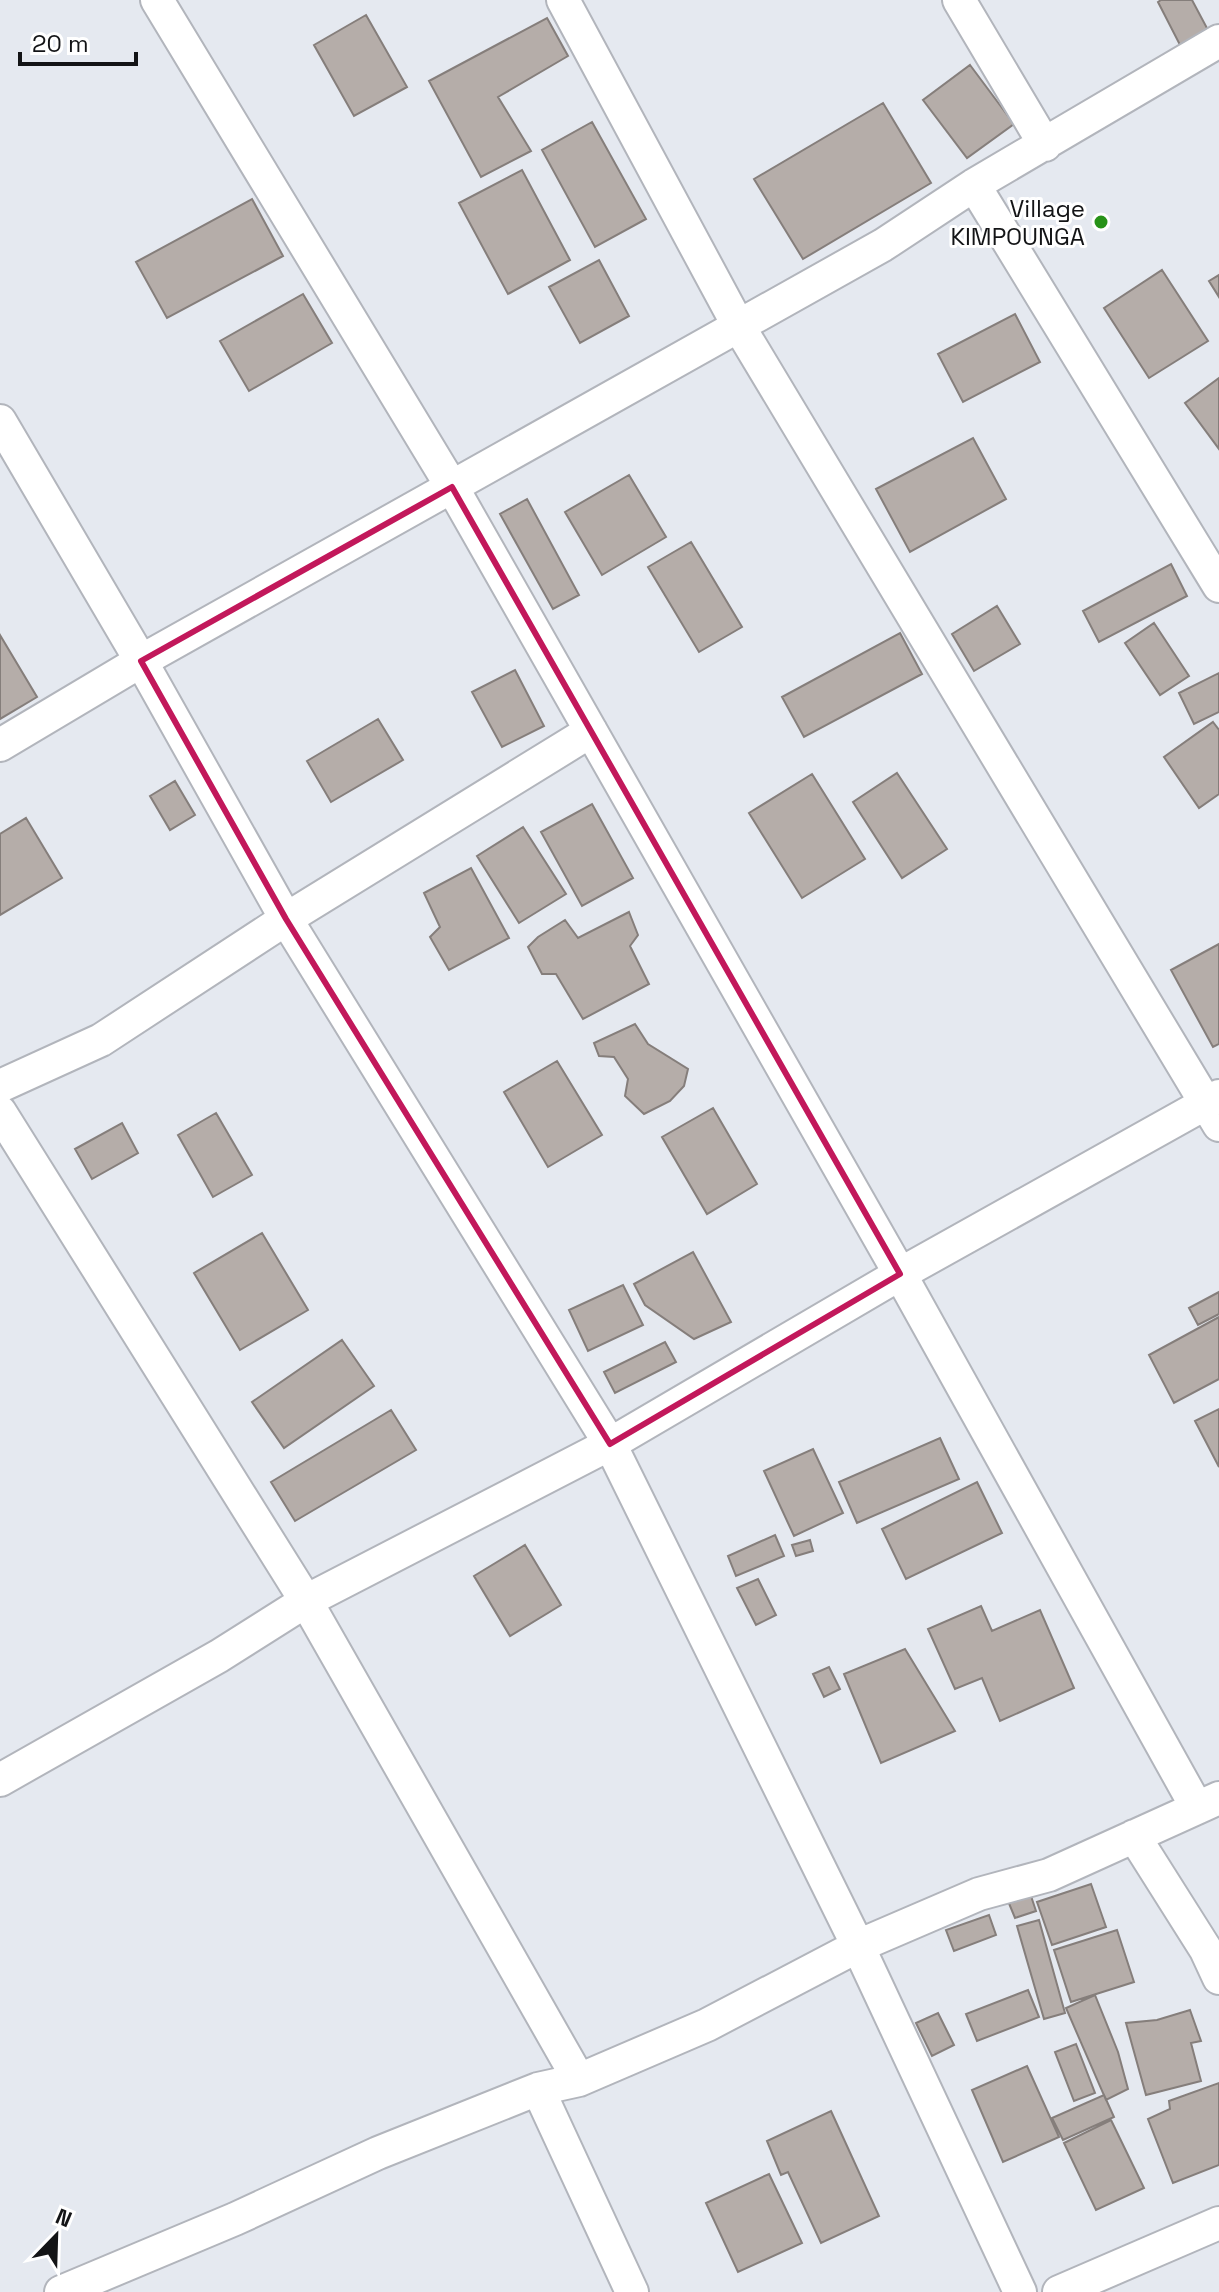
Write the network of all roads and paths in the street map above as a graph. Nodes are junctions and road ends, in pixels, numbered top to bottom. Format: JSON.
{"nodes":[{"id":1,"x":157,"y":0,"type":"edge"},
{"id":2,"x":563,"y":0,"type":"edge"},
{"id":3,"x":959,"y":0,"type":"edge"},
{"id":4,"x":1215,"y":53,"type":"edge"},
{"id":5,"x":1045,"y":145,"type":"junction"},
{"id":6,"x":974,"y":185,"type":"junction"},
{"id":7,"x":738,"y":325,"type":"junction"},
{"id":8,"x":0,"y":421,"type":"edge"},
{"id":9,"x":452,"y":487,"type":"junction"},
{"id":10,"x":1219,"y":586,"type":"edge"},
{"id":11,"x":141,"y":661,"type":"junction"},
{"id":12,"x":591,"y":731,"type":"junction"},
{"id":13,"x":0,"y":745,"type":"edge"},
{"id":14,"x":286,"y":919,"type":"junction"},
{"id":15,"x":0,"y":1086,"type":"edge"},
{"id":16,"x":1215,"y":1108,"type":"edge"},
{"id":17,"x":0,"y":1112,"type":"edge"},
{"id":18,"x":900,"y":1274,"type":"junction"},
{"id":19,"x":610,"y":1444,"type":"junction"},
{"id":20,"x":306,"y":1601,"type":"junction"},
{"id":21,"x":3,"y":1773,"type":"edge"},
{"id":22,"x":1208,"y":1803,"type":"edge"},
{"id":23,"x":1134,"y":1836,"type":"junction"},
{"id":24,"x":858,"y":1946,"type":"junction"},
{"id":25,"x":1219,"y":1978,"type":"edge"},
{"id":26,"x":579,"y":2080,"type":"junction"},
{"id":27,"x":538,"y":2089,"type":"junction"},
{"id":28,"x":1219,"y":2223,"type":"edge"},
{"id":29,"x":61,"y":2292,"type":"edge"},
{"id":30,"x":632,"y":2292,"type":"edge"},
{"id":31,"x":1020,"y":2292,"type":"edge"},
{"id":32,"x":1059,"y":2292,"type":"edge"}],
"edges":[{"from":1,"to":9,"type":"street"},
{"from":2,"to":7,"type":"street"},
{"from":3,"to":5,"type":"street"},
{"from":4,"to":5,"type":"street"},
{"from":5,"to":6,"type":"street"},
{"from":6,"to":7,"type":"street"},
{"from":6,"to":10,"type":"street"},
{"from":7,"to":9,"type":"street"},
{"from":7,"to":16,"type":"street"},
{"from":8,"to":11,"type":"street"},
{"from":9,"to":11,"type":"street"},
{"from":9,"to":12,"type":"street"},
{"from":11,"to":13,"type":"street"},
{"from":11,"to":14,"type":"street"},
{"from":12,"to":14,"type":"street"},
{"from":12,"to":18,"type":"street"},
{"from":14,"to":15,"type":"street"},
{"from":14,"to":19,"type":"street"},
{"from":16,"to":18,"type":"street"},
{"from":17,"to":20,"type":"street"},
{"from":18,"to":19,"type":"street"},
{"from":18,"to":22,"type":"street"},
{"from":19,"to":20,"type":"street"},
{"from":19,"to":24,"type":"street"},
{"from":20,"to":21,"type":"street"},
{"from":20,"to":26,"type":"street"},
{"from":22,"to":23,"type":"street"},
{"from":23,"to":24,"type":"street"},
{"from":23,"to":25,"type":"street"},
{"from":24,"to":26,"type":"street"},
{"from":24,"to":31,"type":"street"},
{"from":26,"to":27,"type":"street"},
{"from":27,"to":29,"type":"street"},
{"from":27,"to":30,"type":"street"},
{"from":28,"to":32,"type":"street"}]}
